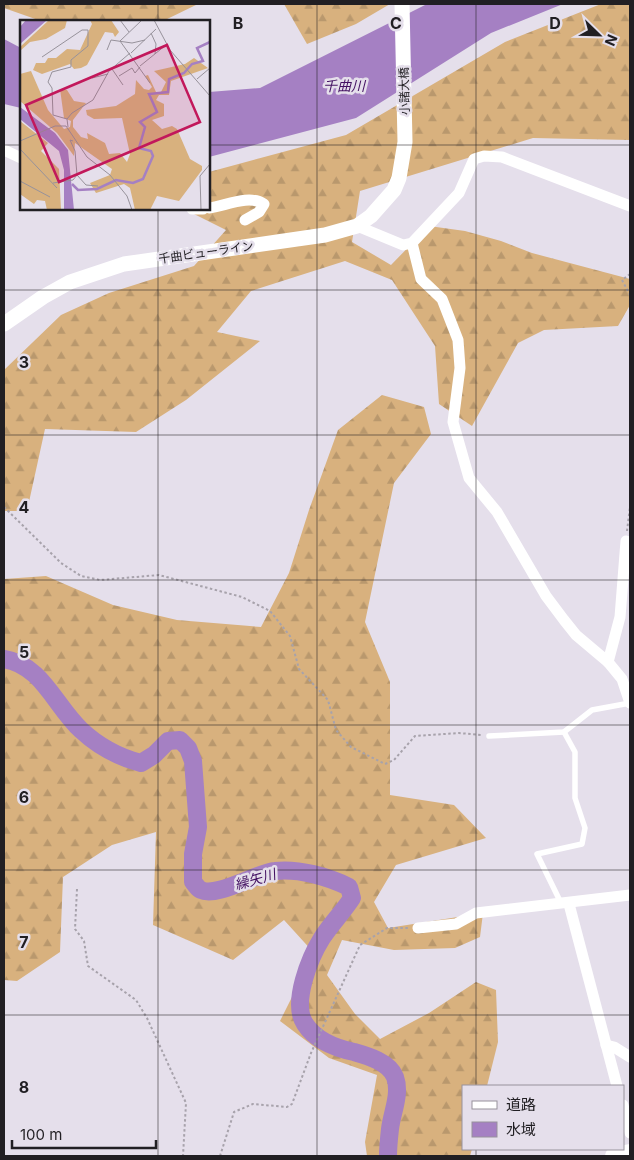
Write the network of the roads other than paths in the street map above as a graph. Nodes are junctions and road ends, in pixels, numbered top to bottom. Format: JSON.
{"nodes":[{"id":1,"x":402,"y":4,"type":"edge"},
{"id":2,"x":4,"y":150,"type":"edge"},
{"id":3,"x":20,"y":158,"type":"edge"},
{"id":4,"x":399,"y":178,"type":"joint"},
{"id":5,"x":630,"y":206,"type":"edge"},
{"id":6,"x":210,"y":208,"type":"edge"},
{"id":7,"x":245,"y":220,"type":"dead end"},
{"id":8,"x":356,"y":226,"type":"junction"},
{"id":9,"x":412,"y":243,"type":"junction"},
{"id":10,"x":4,"y":324,"type":"edge"},
{"id":11,"x":626,"y":541,"type":"road end"},
{"id":12,"x":608,"y":662,"type":"junction"},
{"id":13,"x":630,"y":703,"type":"edge"},
{"id":14,"x":564,"y":732,"type":"junction"},
{"id":15,"x":489,"y":736,"type":"road end"},
{"id":16,"x":630,"y":895,"type":"edge"},
{"id":17,"x":565,"y":903,"type":"junction"},
{"id":18,"x":418,"y":928,"type":"road end"},
{"id":19,"x":606,"y":1045,"type":"junction"},
{"id":20,"x":630,"y":1057,"type":"edge"},
{"id":21,"x":618,"y":1085,"type":"edge"},
{"id":22,"x":624,"y":1109,"type":"edge"},
{"id":23,"x":630,"y":1133,"type":"edge"},
{"id":24,"x":630,"y":1153,"type":"edge"},
{"id":25,"x":614,"y":1156,"type":"edge"}],
"edges":[{"from":1,"to":4,"type":"street","name":"小諸大橋"},
{"from":2,"to":3,"type":"street"},
{"from":4,"to":8,"type":"street","name":"千曲ビューライン"},
{"from":5,"to":9,"type":"street"},
{"from":6,"to":7,"type":"street"},
{"from":8,"to":9,"type":"street"},
{"from":8,"to":10,"type":"street","name":"千曲ビューライン"},
{"from":9,"to":12,"type":"street"},
{"from":11,"to":12,"type":"street"},
{"from":12,"to":13,"type":"street"},
{"from":13,"to":14,"type":"lane"},
{"from":14,"to":15,"type":"lane"},
{"from":14,"to":17,"type":"lane"},
{"from":16,"to":17,"type":"street"},
{"from":17,"to":18,"type":"street"},
{"from":17,"to":19,"type":"street"},
{"from":19,"to":20,"type":"street"},
{"from":19,"to":21,"type":"street"},
{"from":22,"to":23,"type":"street"},
{"from":24,"to":25,"type":"main road"}]}
